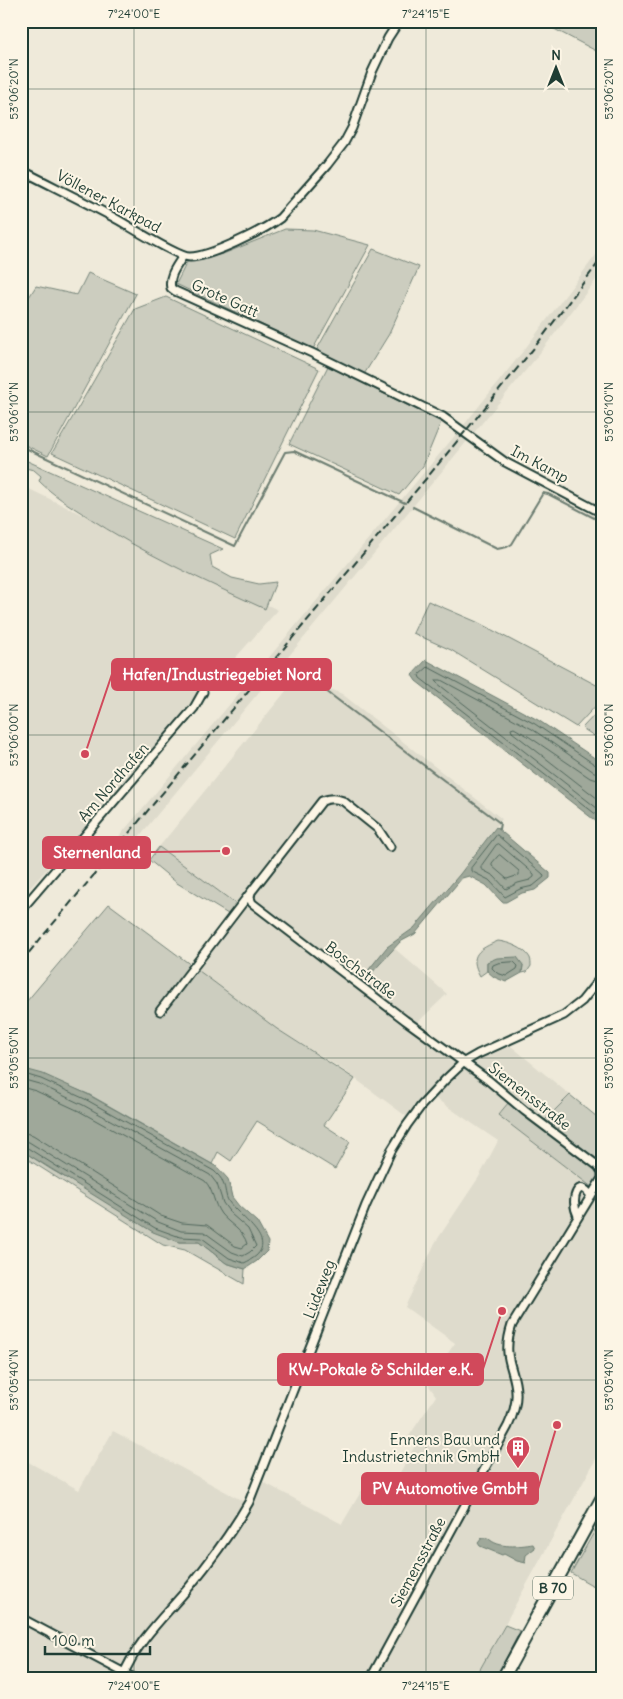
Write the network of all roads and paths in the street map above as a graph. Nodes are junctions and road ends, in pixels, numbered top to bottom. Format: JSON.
{"nodes":[{"id":1,"x":399,"y":21,"type":"edge"},
{"id":2,"x":21,"y":170,"type":"edge"},
{"id":3,"x":183,"y":256,"type":"junction"},
{"id":4,"x":468,"y":435,"type":"joint"},
{"id":5,"x":602,"y":512,"type":"edge"},
{"id":6,"x":203,"y":692,"type":"dead end"},
{"id":7,"x":390,"y":847,"type":"dead end"},
{"id":8,"x":251,"y":892,"type":"junction"},
{"id":9,"x":21,"y":910,"type":"edge"},
{"id":10,"x":602,"y":976,"type":"edge"},
{"id":11,"x":160,"y":1011,"type":"dead end"},
{"id":12,"x":464,"y":1062,"type":"junction"},
{"id":13,"x":602,"y":1172,"type":"edge"},
{"id":14,"x":591,"y":1196,"type":"junction"},
{"id":15,"x":578,"y":1216,"type":"junction"},
{"id":16,"x":602,"y":1498,"type":"edge"},
{"id":17,"x":21,"y":1618,"type":"edge"},
{"id":18,"x":123,"y":1675,"type":"edge"},
{"id":19,"x":134,"y":1678,"type":"edge"},
{"id":20,"x":372,"y":1678,"type":"edge"},
{"id":21,"x":504,"y":1678,"type":"edge"}],
"edges":[{"from":1,"to":3,"type":"street","name":"Grote Gatt"},
{"from":2,"to":3,"type":"street","name":"Völlener Karkpad"},
{"from":3,"to":4,"type":"street","name":"Grote Gatt"},
{"from":4,"to":5,"type":"street","name":"Im Kamp"},
{"from":6,"to":9,"type":"street","name":"Am Nordhafen"},
{"from":7,"to":8,"type":"street"},
{"from":8,"to":11,"type":"street"},
{"from":8,"to":12,"type":"street","name":"Boschstraße"},
{"from":10,"to":12,"type":"street","name":"Lüdeweg"},
{"from":12,"to":13,"type":"street","name":"Siemensstraße"},
{"from":12,"to":18,"type":"street","name":"Lüdeweg"},
{"from":13,"to":14,"type":"street","name":"Siemensstraße"},
{"from":14,"to":15,"type":"street","name":"Siemensstraße"},
{"from":14,"to":15,"type":"street"},
{"from":15,"to":20,"type":"street","name":"Siemensstraße"},
{"from":16,"to":21,"type":"main road","number":"B 70"},
{"from":17,"to":18,"type":"street"},
{"from":18,"to":19,"type":"street"}]}
